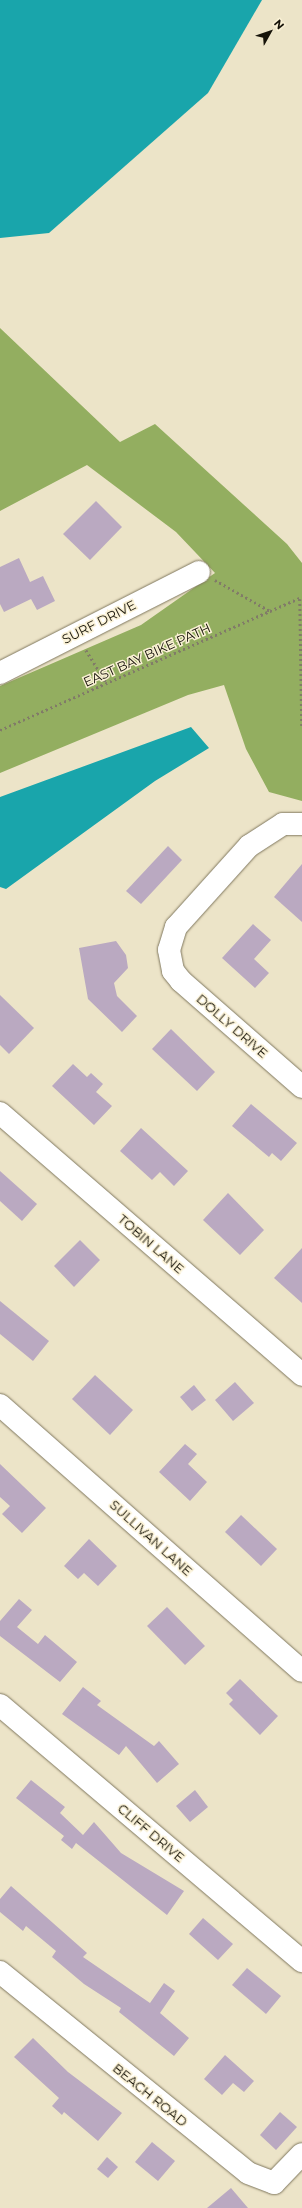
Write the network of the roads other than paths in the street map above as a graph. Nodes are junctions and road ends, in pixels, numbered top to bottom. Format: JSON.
{"nodes":[{"id":1,"x":199,"y":572,"type":"road end"},
{"id":2,"x":0,"y":673,"type":"edge"},
{"id":3,"x":302,"y":824,"type":"edge"},
{"id":4,"x":302,"y":1087,"type":"edge"},
{"id":5,"x":0,"y":1113,"type":"edge"},
{"id":6,"x":302,"y":1375,"type":"edge"},
{"id":7,"x":0,"y":1405,"type":"edge"},
{"id":8,"x":302,"y":1671,"type":"edge"},
{"id":9,"x":0,"y":1705,"type":"edge"},
{"id":10,"x":302,"y":1961,"type":"edge"},
{"id":11,"x":0,"y":1972,"type":"edge"},
{"id":12,"x":302,"y":2154,"type":"edge"}],
"edges":[{"from":1,"to":2,"type":"street","name":"SURF DRIVE"},
{"from":3,"to":4,"type":"street","name":"DOLLY DRIVE"},
{"from":5,"to":6,"type":"street","name":"TOBIN LANE"},
{"from":7,"to":8,"type":"street","name":"SULLIVAN LANE"},
{"from":9,"to":10,"type":"street","name":"CLIFF DRIVE"},
{"from":11,"to":12,"type":"street","name":"BEACH ROAD"}]}
